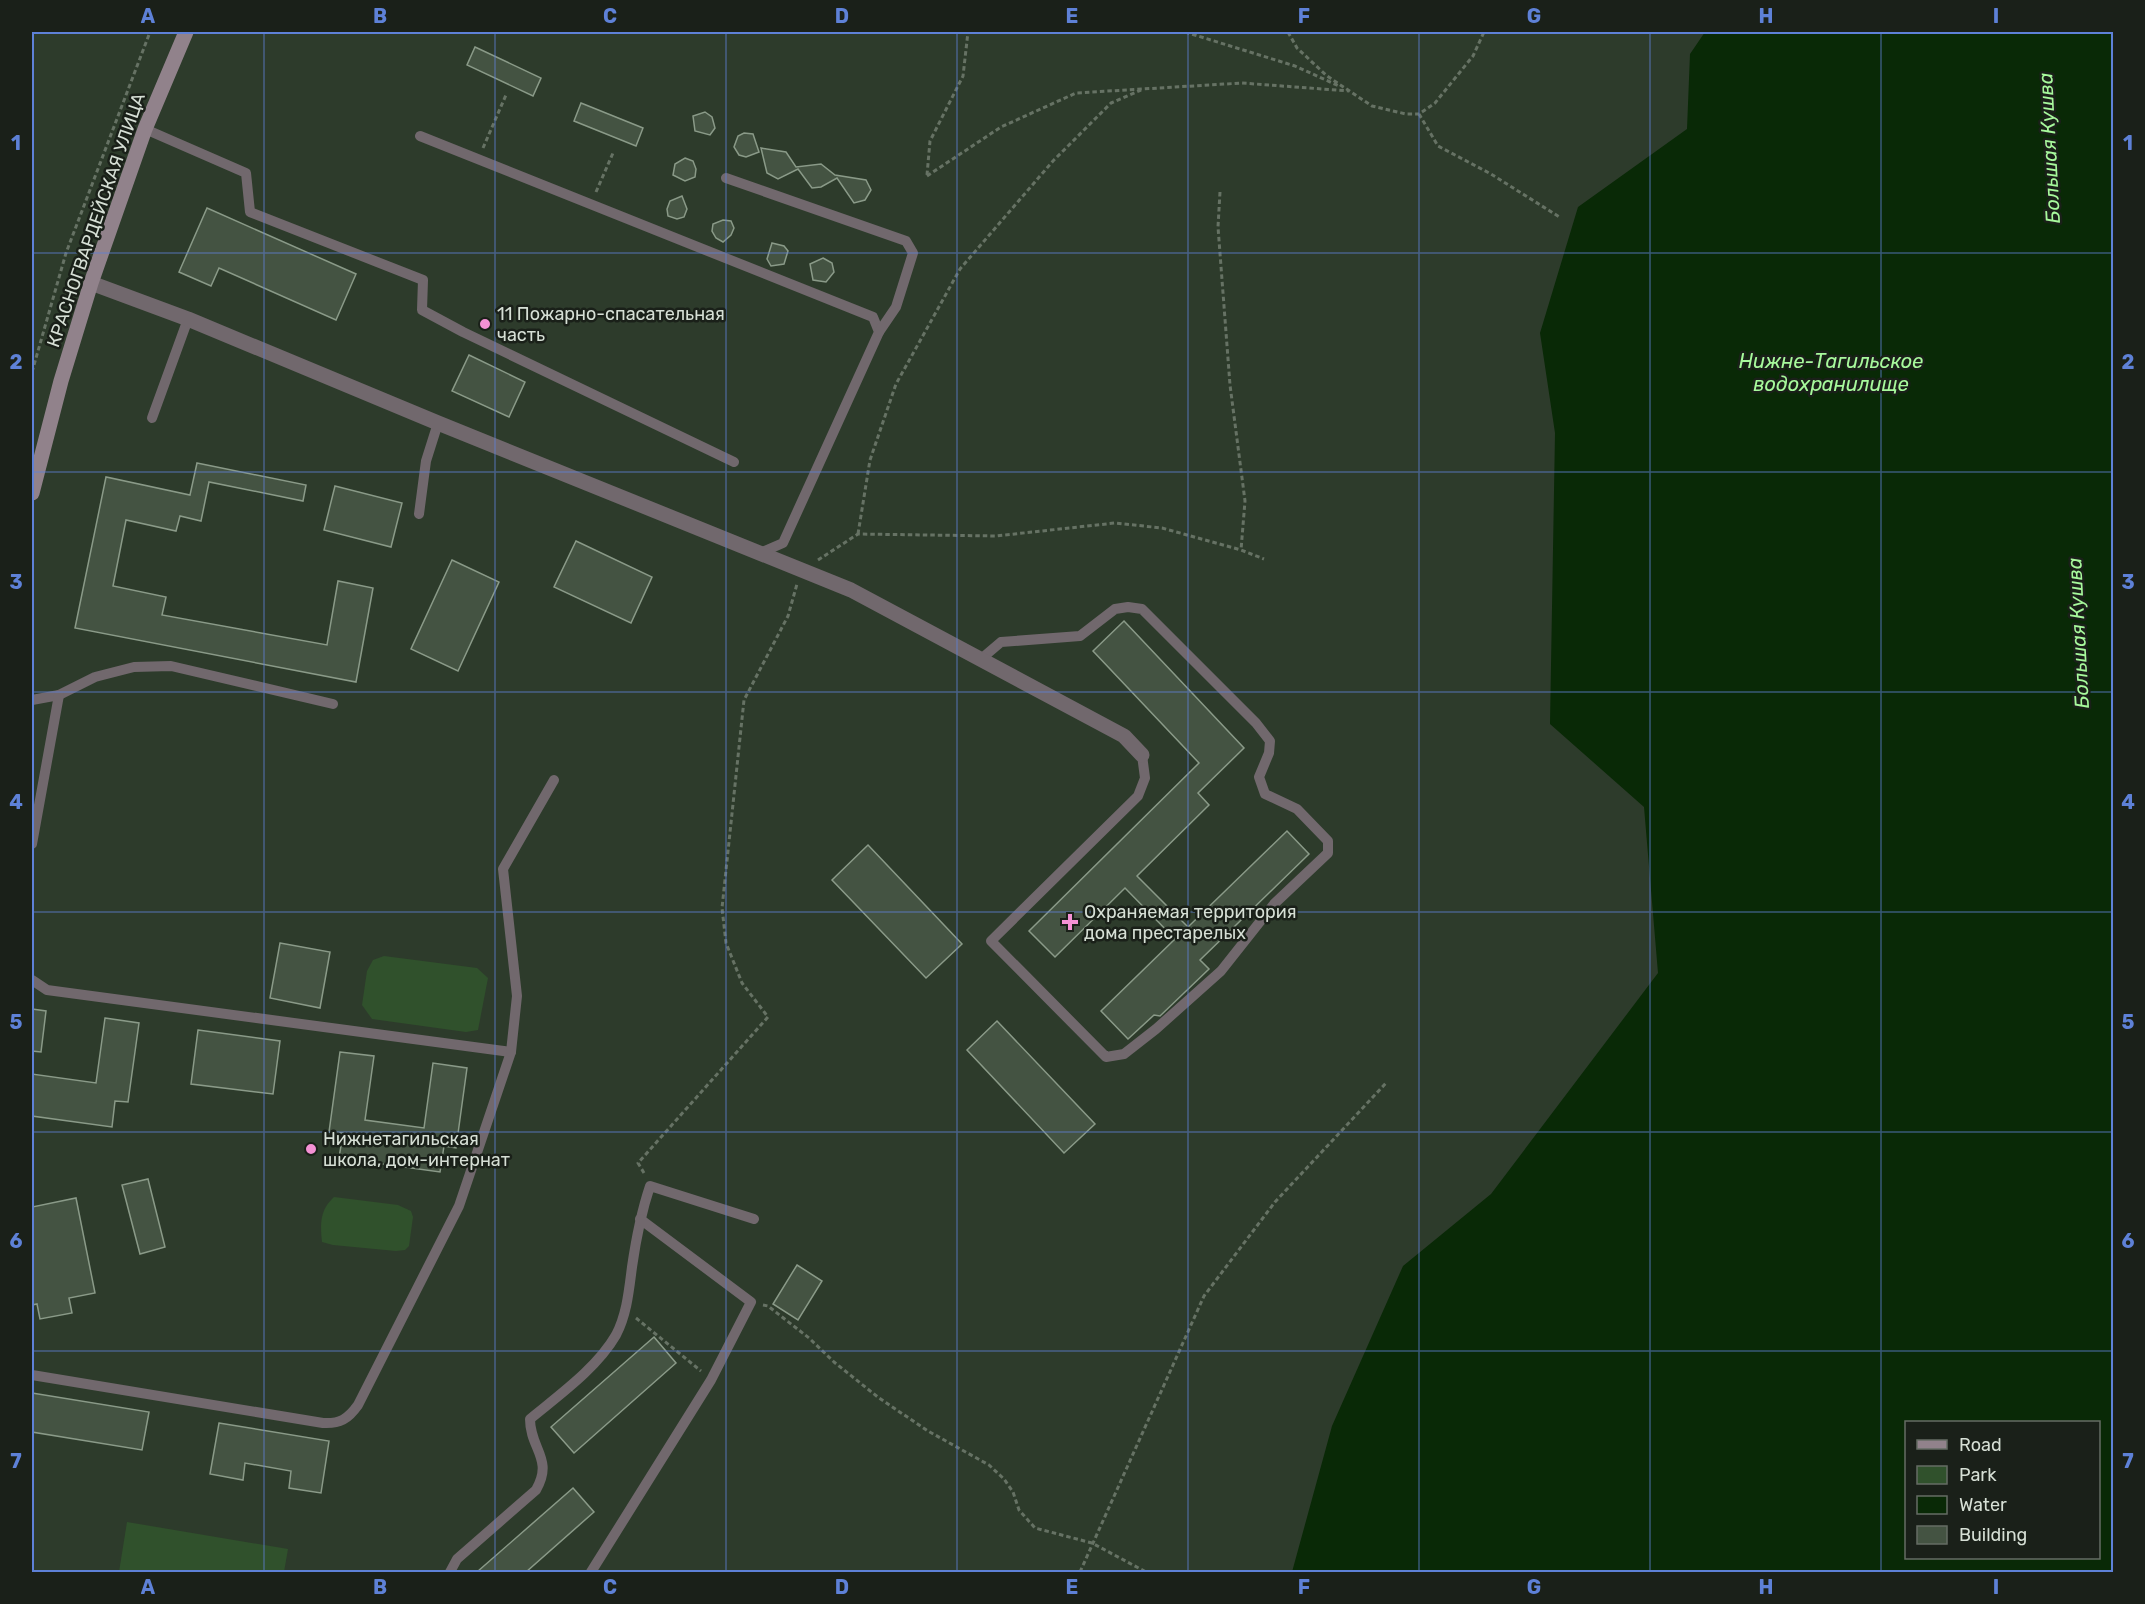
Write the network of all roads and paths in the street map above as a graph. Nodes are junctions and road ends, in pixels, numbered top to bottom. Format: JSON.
{"nodes":[{"id":1,"x":150,"y":32,"type":"edge"},
{"id":2,"x":186,"y":32,"type":"edge"},
{"id":3,"x":968,"y":32,"type":"edge"},
{"id":4,"x":1185,"y":32,"type":"edge"},
{"id":5,"x":1287,"y":32,"type":"edge"},
{"id":6,"x":1484,"y":32,"type":"edge"},
{"id":7,"x":1141,"y":90,"type":"junction"},
{"id":8,"x":1349,"y":91,"type":"junction"},
{"id":9,"x":506,"y":94,"type":"dead end"},
{"id":10,"x":1419,"y":114,"type":"junction"},
{"id":11,"x":145,"y":129,"type":"junction"},
{"id":12,"x":420,"y":136,"type":"dead end"},
{"id":13,"x":613,"y":153,"type":"dead end"},
{"id":14,"x":478,"y":160,"type":"junction"},
{"id":15,"x":726,"y":178,"type":"dead end"},
{"id":16,"x":1220,"y":192,"type":"dead end"},
{"id":17,"x":590,"y":206,"type":"junction"},
{"id":18,"x":1561,"y":218,"type":"dead end"},
{"id":19,"x":91,"y":283,"type":"junction"},
{"id":20,"x":188,"y":319,"type":"junction"},
{"id":21,"x":879,"y":332,"type":"junction"},
{"id":22,"x":32,"y":372,"type":"edge"},
{"id":23,"x":152,"y":418,"type":"dead end"},
{"id":24,"x":438,"y":423,"type":"junction"},
{"id":25,"x":734,"y":462,"type":"dead end"},
{"id":26,"x":32,"y":493,"type":"edge"},
{"id":27,"x":420,"y":514,"type":"dead end"},
{"id":28,"x":858,"y":534,"type":"junction"},
{"id":29,"x":1241,"y":550,"type":"junction"},
{"id":30,"x":760,"y":553,"type":"junction"},
{"id":31,"x":1264,"y":559,"type":"dead end"},
{"id":32,"x":801,"y":571,"type":"junction"},
{"id":33,"x":981,"y":659,"type":"junction"},
{"id":34,"x":59,"y":695,"type":"junction"},
{"id":35,"x":32,"y":700,"type":"edge"},
{"id":36,"x":333,"y":704,"type":"dead end"},
{"id":37,"x":1142,"y":755,"type":"joint"},
{"id":38,"x":554,"y":780,"type":"dead end"},
{"id":39,"x":32,"y":844,"type":"edge"},
{"id":40,"x":32,"y":980,"type":"edge"},
{"id":41,"x":511,"y":1052,"type":"junction"},
{"id":42,"x":1387,"y":1082,"type":"dead end"},
{"id":43,"x":650,"y":1186,"type":"junction"},
{"id":44,"x":640,"y":1219,"type":"junction"},
{"id":45,"x":754,"y":1219,"type":"dead end"},
{"id":46,"x":752,"y":1302,"type":"junction"},
{"id":47,"x":626,"y":1309,"type":"junction"},
{"id":48,"x":32,"y":1375,"type":"edge"},
{"id":49,"x":711,"y":1380,"type":"junction"},
{"id":50,"x":1092,"y":1543,"type":"junction"},
{"id":51,"x":450,"y":1572,"type":"edge"},
{"id":52,"x":591,"y":1572,"type":"edge"},
{"id":53,"x":1080,"y":1572,"type":"edge"},
{"id":54,"x":1146,"y":1572,"type":"edge"}],
"edges":[{"from":1,"to":22,"type":"path"},
{"from":2,"to":11,"type":"main road","name":"КРАСНОГВАРДЕЙСКАЯ УЛИЦА"},
{"from":3,"to":7,"type":"path"},
{"from":4,"to":8,"type":"path"},
{"from":5,"to":8,"type":"path"},
{"from":6,"to":10,"type":"path"},
{"from":7,"to":8,"type":"path"},
{"from":7,"to":28,"type":"path"},
{"from":8,"to":10,"type":"path"},
{"from":9,"to":14,"type":"path"},
{"from":10,"to":18,"type":"path"},
{"from":11,"to":19,"type":"main road","name":"КРАСНОГВАРДЕЙСКАЯ УЛИЦА"},
{"from":11,"to":25,"type":"lane"},
{"from":12,"to":14,"type":"lane"},
{"from":13,"to":17,"type":"path"},
{"from":14,"to":17,"type":"lane"},
{"from":15,"to":21,"type":"lane"},
{"from":16,"to":29,"type":"path"},
{"from":17,"to":21,"type":"lane"},
{"from":19,"to":20,"type":"street"},
{"from":19,"to":26,"type":"main road","name":"КРАСНОГВАРДЕЙСКАЯ УЛИЦА"},
{"from":20,"to":23,"type":"lane"},
{"from":20,"to":24,"type":"street"},
{"from":21,"to":30,"type":"lane"},
{"from":24,"to":27,"type":"lane"},
{"from":24,"to":30,"type":"street"},
{"from":28,"to":29,"type":"path"},
{"from":28,"to":32,"type":"path"},
{"from":29,"to":31,"type":"path"},
{"from":30,"to":32,"type":"street"},
{"from":32,"to":33,"type":"street"},
{"from":32,"to":43,"type":"path"},
{"from":33,"to":37,"type":"street"},
{"from":33,"to":37,"type":"lane"},
{"from":34,"to":35,"type":"lane"},
{"from":34,"to":36,"type":"lane"},
{"from":34,"to":39,"type":"lane"},
{"from":38,"to":41,"type":"lane"},
{"from":40,"to":41,"type":"lane"},
{"from":41,"to":48,"type":"lane"},
{"from":42,"to":50,"type":"path"},
{"from":43,"to":44,"type":"lane"},
{"from":43,"to":45,"type":"lane"},
{"from":44,"to":46,"type":"lane"},
{"from":44,"to":47,"type":"lane"},
{"from":46,"to":49,"type":"lane"},
{"from":46,"to":50,"type":"path"},
{"from":47,"to":49,"type":"path"},
{"from":47,"to":51,"type":"lane"},
{"from":49,"to":52,"type":"lane"},
{"from":50,"to":53,"type":"path"},
{"from":50,"to":54,"type":"path"}]}
